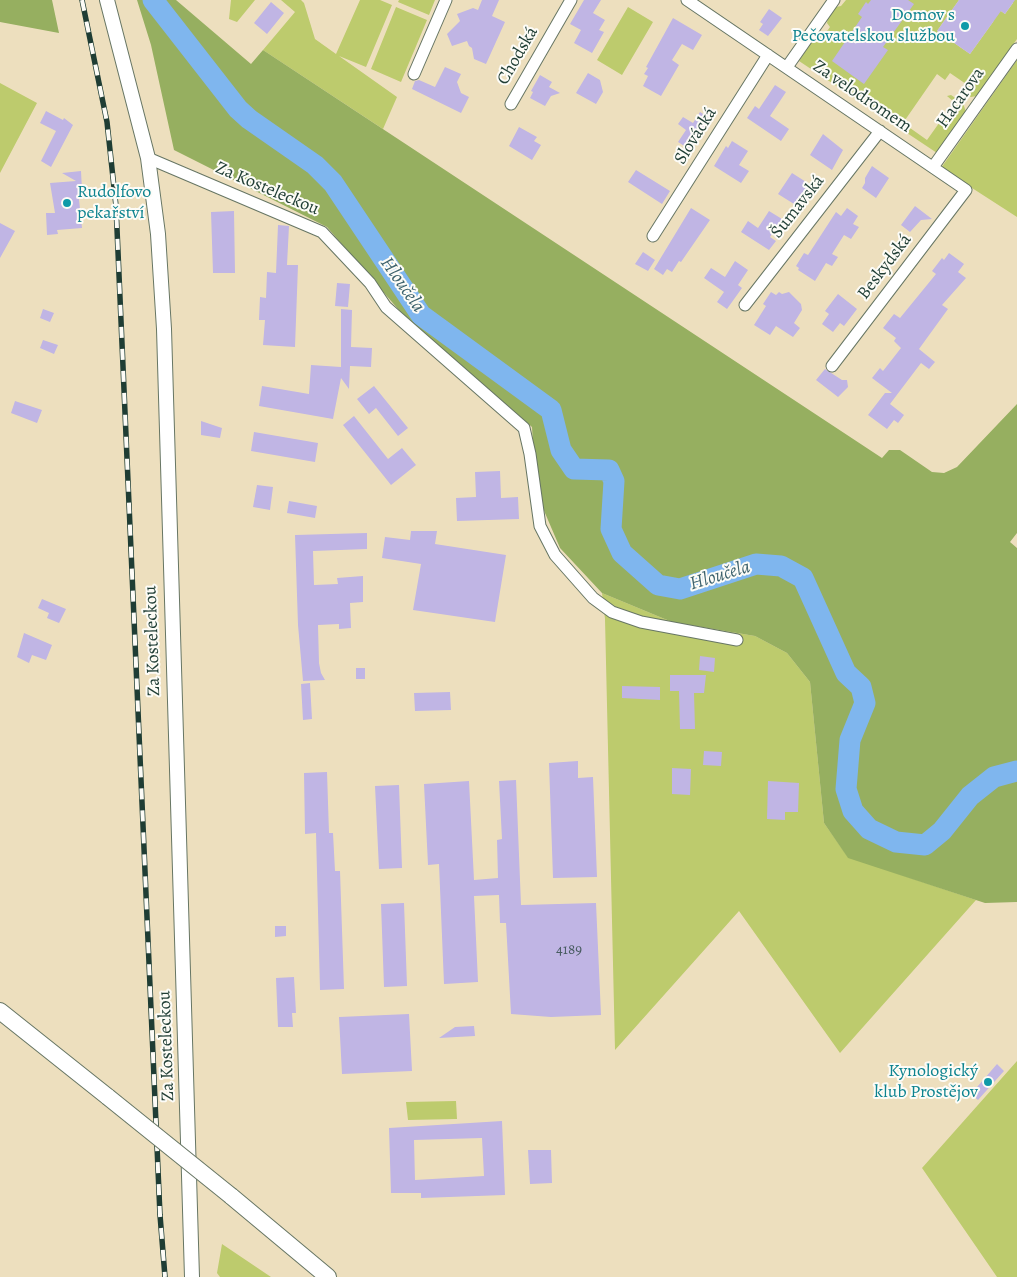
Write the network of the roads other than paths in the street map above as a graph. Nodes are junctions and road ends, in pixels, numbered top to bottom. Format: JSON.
{"nodes":[{"id":1,"x":446,"y":0,"type":"edge"},
{"id":2,"x":571,"y":0,"type":"edge"},
{"id":3,"x":687,"y":0,"type":"edge"},
{"id":4,"x":834,"y":0,"type":"edge"},
{"id":5,"x":109,"y":6,"type":"edge"},
{"id":6,"x":1017,"y":49,"type":"edge"},
{"id":7,"x":768,"y":55,"type":"junction"},
{"id":8,"x":787,"y":67,"type":"junction"},
{"id":9,"x":414,"y":74,"type":"dead end"},
{"id":10,"x":512,"y":104,"type":"dead end"},
{"id":11,"x":880,"y":131,"type":"junction"},
{"id":12,"x":148,"y":158,"type":"junction"},
{"id":13,"x":933,"y":167,"type":"junction"},
{"id":14,"x":966,"y":190,"type":"joint"},
{"id":15,"x":653,"y":236,"type":"dead end"},
{"id":16,"x":745,"y":305,"type":"dead end"},
{"id":17,"x":832,"y":366,"type":"dead end"},
{"id":18,"x":737,"y":640,"type":"dead end"},
{"id":19,"x":0,"y":1011,"type":"edge"},
{"id":20,"x":192,"y":1277,"type":"edge"},
{"id":21,"x":328,"y":1277,"type":"edge"}],
"edges":[{"from":1,"to":9,"type":"street"},
{"from":2,"to":10,"type":"street","name":"Chodská"},
{"from":3,"to":7,"type":"street","name":"Za velodromem"},
{"from":4,"to":8,"type":"street"},
{"from":5,"to":12,"type":"street","name":"Za Kosteleckou"},
{"from":6,"to":13,"type":"street","name":"Hacarova"},
{"from":7,"to":8,"type":"street","name":"Za velodromem"},
{"from":7,"to":15,"type":"street","name":"Slovácká"},
{"from":8,"to":11,"type":"street","name":"Za velodromem"},
{"from":11,"to":13,"type":"street","name":"Za velodromem"},
{"from":11,"to":16,"type":"street","name":"Šumavská"},
{"from":12,"to":18,"type":"street","name":"Za Kosteleckou"},
{"from":12,"to":20,"type":"street","name":"Za Kosteleckou"},
{"from":13,"to":14,"type":"street","name":"Za velodromem"},
{"from":14,"to":17,"type":"street","name":"Beskydská"},
{"from":19,"to":21,"type":"main road","bridge":true}]}
